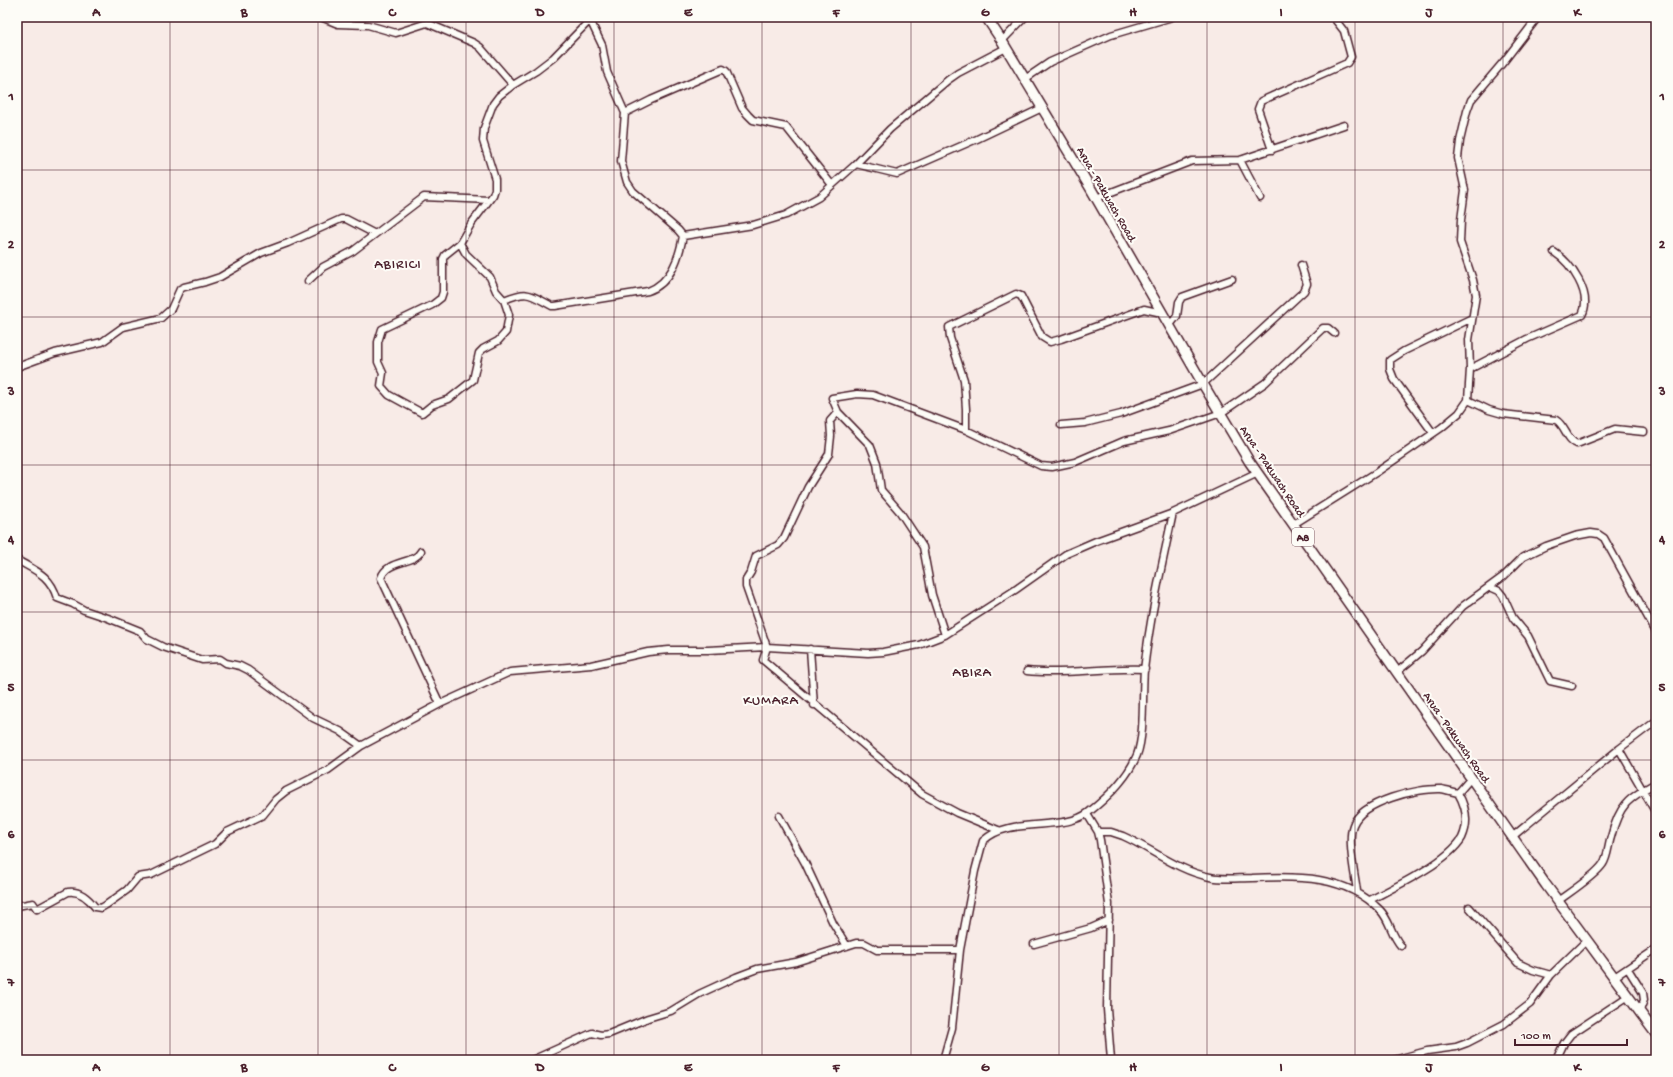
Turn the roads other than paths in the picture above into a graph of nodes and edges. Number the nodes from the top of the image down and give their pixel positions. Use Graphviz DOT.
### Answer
graph roads {
  1 [pos="320,17"];
  2 [pos="986,17"];
  3 [pos="1025,17"];
  4 [pos="1172,17"];
  5 [pos="1333,17"];
  6 [pos="1538,17"];
  7 [pos="592,19"];
  8 [pos="1004,44"];
  9 [pos="1025,78"];
  10 [pos="513,85"];
  11 [pos="1042,108"];
  12 [pos="625,113"];
  13 [pos="1344,125"];
  14 [pos="1272,150"];
  15 [pos="1240,160"];
  16 [pos="856,164"];
  17 [pos="832,184"];
  18 [pos="1096,198"];
  19 [pos="1260,198"];
  20 [pos="488,200"];
  21 [pos="375,234"];
  22 [pos="683,236"];
  23 [pos="460,243"];
  24 [pos="1554,252"];
  25 [pos="1301,265"];
  26 [pos="1232,279"];
  27 [pos="308,281"];
  28 [pos="504,300"];
  29 [pos="1162,313"];
  30 [pos="1472,318"];
  31 [pos="1170,326"];
  32 [pos="1334,333"];
  33 [pos="17,367"];
  34 [pos="1470,369"];
  35 [pos="1203,384"];
  36 [pos="1468,400"];
  37 [pos="838,412"];
  38 [pos="1221,413"];
  39 [pos="1061,425"];
  40 [pos="966,430"];
  41 [pos="1644,432"];
  42 [pos="1433,433"];
  43 [pos="1258,473"];
  44 [pos="1173,513"];
  45 [pos="1294,524"];
  46 [pos="421,551"];
  47 [pos="17,560"];
  48 [pos="1490,587"];
  49 [pos="1656,632"];
  50 [pos="945,635"];
  51 [pos="767,647"];
  52 [pos="810,649"];
  53 [pos="1144,670"];
  54 [pos="1027,671"];
  55 [pos="1397,672"];
  56 [pos="1572,686"];
  57 [pos="440,704"];
  58 [pos="814,705"];
  59 [pos="1656,721"];
  60 [pos="361,746"];
  61 [pos="1619,749"];
  62 [pos="1471,778"];
  63 [pos="1656,783"];
  64 [pos="1643,790"];
  65 [pos="1458,793"];
  66 [pos="1656,813"];
  67 [pos="1087,814"];
  68 [pos="779,816"];
  69 [pos="998,830"];
  70 [pos="1098,832"];
  71 [pos="1512,837"];
  72 [pos="1357,892"];
  73 [pos="1370,900"];
  74 [pos="1558,901"];
  75 [pos="17,906"];
  76 [pos="1469,907"];
  77 [pos="1109,920"];
  78 [pos="1586,941"];
  79 [pos="1034,944"];
  80 [pos="847,946"];
  81 [pos="1401,946"];
  82 [pos="1656,949"];
  83 [pos="960,950"];
  84 [pos="1628,969"];
  85 [pos="1551,975"];
  86 [pos="1613,978"];
  87 [pos="1627,997"];
  88 [pos="1640,1013"];
  89 [pos="1656,1034"];
  90 [pos="532,1060"];
  91 [pos="943,1060"];
  92 [pos="1111,1060"];
  93 [pos="1394,1060"];
  94 [pos="1556,1060"];
  1 -- 10 [label="street"];
  2 -- 8 [label="main road, Arua - Pakwach Road / A8"];
  3 -- 8 [label="street"];
  4 -- 9 [label="street"];
  5 -- 14 [label="street"];
  6 -- 30 [label="street"];
  7 -- 10 [label="street"];
  7 -- 12 [label="street"];
  8 -- 9 [label="main road, Arua - Pakwach Road / A8"];
  8 -- 16 [label="street"];
  9 -- 11 [label="main road, Arua - Pakwach Road / A8"];
  10 -- 20 [label="street"];
  11 -- 16 [label="street"];
  11 -- 18 [label="main road, Arua - Pakwach Road / A8"];
  12 -- 17 [label="street"];
  12 -- 22 [label="street"];
  13 -- 14 [label="street"];
  14 -- 15 [label="street"];
  15 -- 18 [label="street"];
  15 -- 19 [label="street"];
  16 -- 17 [label="street"];
  17 -- 22 [label="street"];
  18 -- 29 [label="main road, Arua - Pakwach Road / A8"];
  20 -- 21 [label="street"];
  20 -- 23 [label="street"];
  21 -- 27 [label="street"];
  21 -- 33 [label="street"];
  22 -- 28 [label="street"];
  23 -- 28 [label="street"];
  23 -- 28 [label="street"];
  24 -- 34 [label="street"];
  25 -- 35 [label="street"];
  26 -- 31 [label="street"];
  29 -- 31 [label="main road, Arua - Pakwach Road / A8"];
  29 -- 40 [label="street"];
  30 -- 34 [label="street"];
  30 -- 42 [label="street"];
  31 -- 35 [label="main road, Arua - Pakwach Road / A8"];
  32 -- 38 [label="street"];
  34 -- 36 [label="street"];
  35 -- 38 [label="main road, Arua - Pakwach Road / A8"];
  35 -- 39 [label="street"];
  36 -- 41 [label="street"];
  36 -- 42 [label="street"];
  37 -- 40 [label="street"];
  37 -- 50 [label="street"];
  37 -- 51 [label="street"];
  38 -- 40 [label="street"];
  38 -- 43 [label="main road, Arua - Pakwach Road / A8"];
  42 -- 45 [label="street"];
  43 -- 44 [label="street"];
  43 -- 45 [label="main road, Arua - Pakwach Road / A8"];
  44 -- 50 [label="street"];
  44 -- 53 [label="street"];
  45 -- 55 [label="main road, Arua - Pakwach Road / A8"];
  46 -- 57 [label="street"];
  47 -- 60 [label="street"];
  48 -- 49 [label="street"];
  48 -- 55 [label="street"];
  48 -- 56 [label="street"];
  50 -- 52 [label="street"];
  51 -- 52 [label="street"];
  51 -- 57 [label="street"];
  51 -- 58 [label="street"];
  52 -- 58 [label="street"];
  53 -- 54 [label="street"];
  53 -- 67 [label="street"];
  55 -- 62 [label="main road, Arua - Pakwach Road / A8"];
  57 -- 60 [label="street"];
  58 -- 69 [label="street"];
  59 -- 61 [label="street"];
  60 -- 75 [label="street"];
  61 -- 64 [label="street"];
  61 -- 71 [label="street"];
  62 -- 65 [label="street"];
  62 -- 71 [label="main road, Arua - Pakwach Road / A8"];
  63 -- 64 [label="street"];
  64 -- 66 [label="street"];
  64 -- 74 [label="street"];
  65 -- 72 [label="street"];
  65 -- 73 [label="street"];
  67 -- 69 [label="street"];
  67 -- 70 [label="street"];
  68 -- 80 [label="street"];
  69 -- 83 [label="street"];
  70 -- 72 [label="street"];
  70 -- 77 [label="street"];
  71 -- 74 [label="main road, Arua - Pakwach Road / A8"];
  72 -- 73 [label="street"];
  73 -- 81 [label="street"];
  74 -- 78 [label="main road, Arua - Pakwach Road / A8"];
  76 -- 85 [label="street"];
  77 -- 79 [label="street"];
  77 -- 92 [label="street"];
  78 -- 85 [label="street"];
  78 -- 86 [label="main road, Arua - Pakwach Road / A8"];
  80 -- 83 [label="street"];
  80 -- 90 [label="street"];
  82 -- 84 [label="street"];
  83 -- 91 [label="street"];
  84 -- 86 [label="street"];
  84 -- 88 [label="street"];
  85 -- 93 [label="street"];
  86 -- 87 [label="main road, Arua - Pakwach Road / A8"];
  87 -- 88 [label="main road, Arua - Pakwach Road / A8"];
  87 -- 94 [label="street"];
  88 -- 89 [label="main road, Arua - Pakwach Road / A8"];
}
